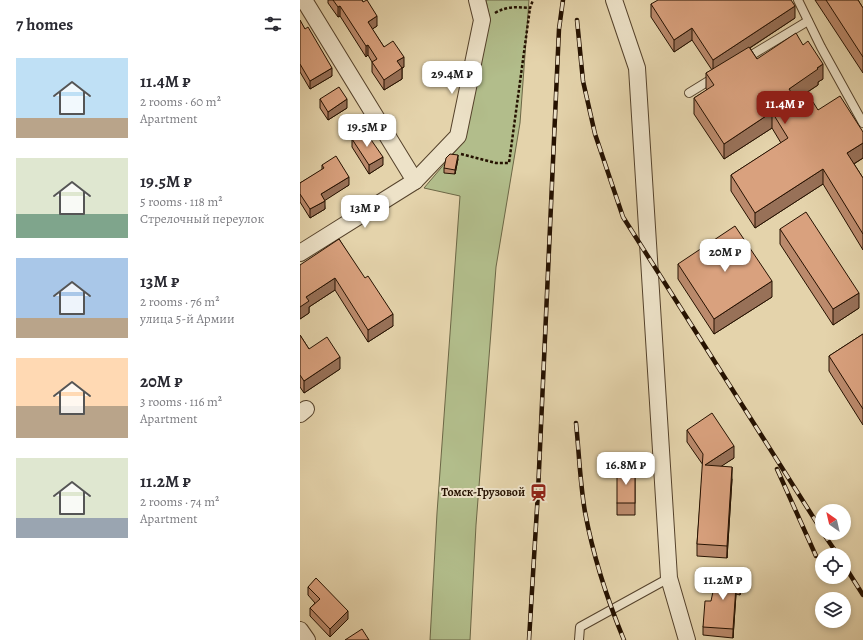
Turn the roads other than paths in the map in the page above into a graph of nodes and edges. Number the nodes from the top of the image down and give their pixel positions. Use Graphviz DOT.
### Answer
graph roads {
  1 [pos="304,0"];
  2 [pos="477,0"];
  3 [pos="614,0"];
  4 [pos="798,0"];
  5 [pos="808,21"];
  6 [pos="735,65"];
  7 [pos="722,73"];
  8 [pos="689,93"];
  9 [pos="863,123"];
  10 [pos="415,181"];
  11 [pos="300,254"];
  12 [pos="669,578"];
  13 [pos="300,630"];
  14 [pos="307,640"];
  15 [pos="579,640"];
  16 [pos="687,640"];
  1 -- 10 [label="street"];
  2 -- 10 [label="street"];
  3 -- 12 [label="street"];
  4 -- 5 [label="lane"];
  5 -- 6 [label="lane"];
  5 -- 9 [label="lane"];
  7 -- 8 [label="lane"];
  10 -- 11 [label="street"];
  12 -- 15 [label="lane"];
  12 -- 16 [label="street"];
  13 -- 14 [label="street"];
}
